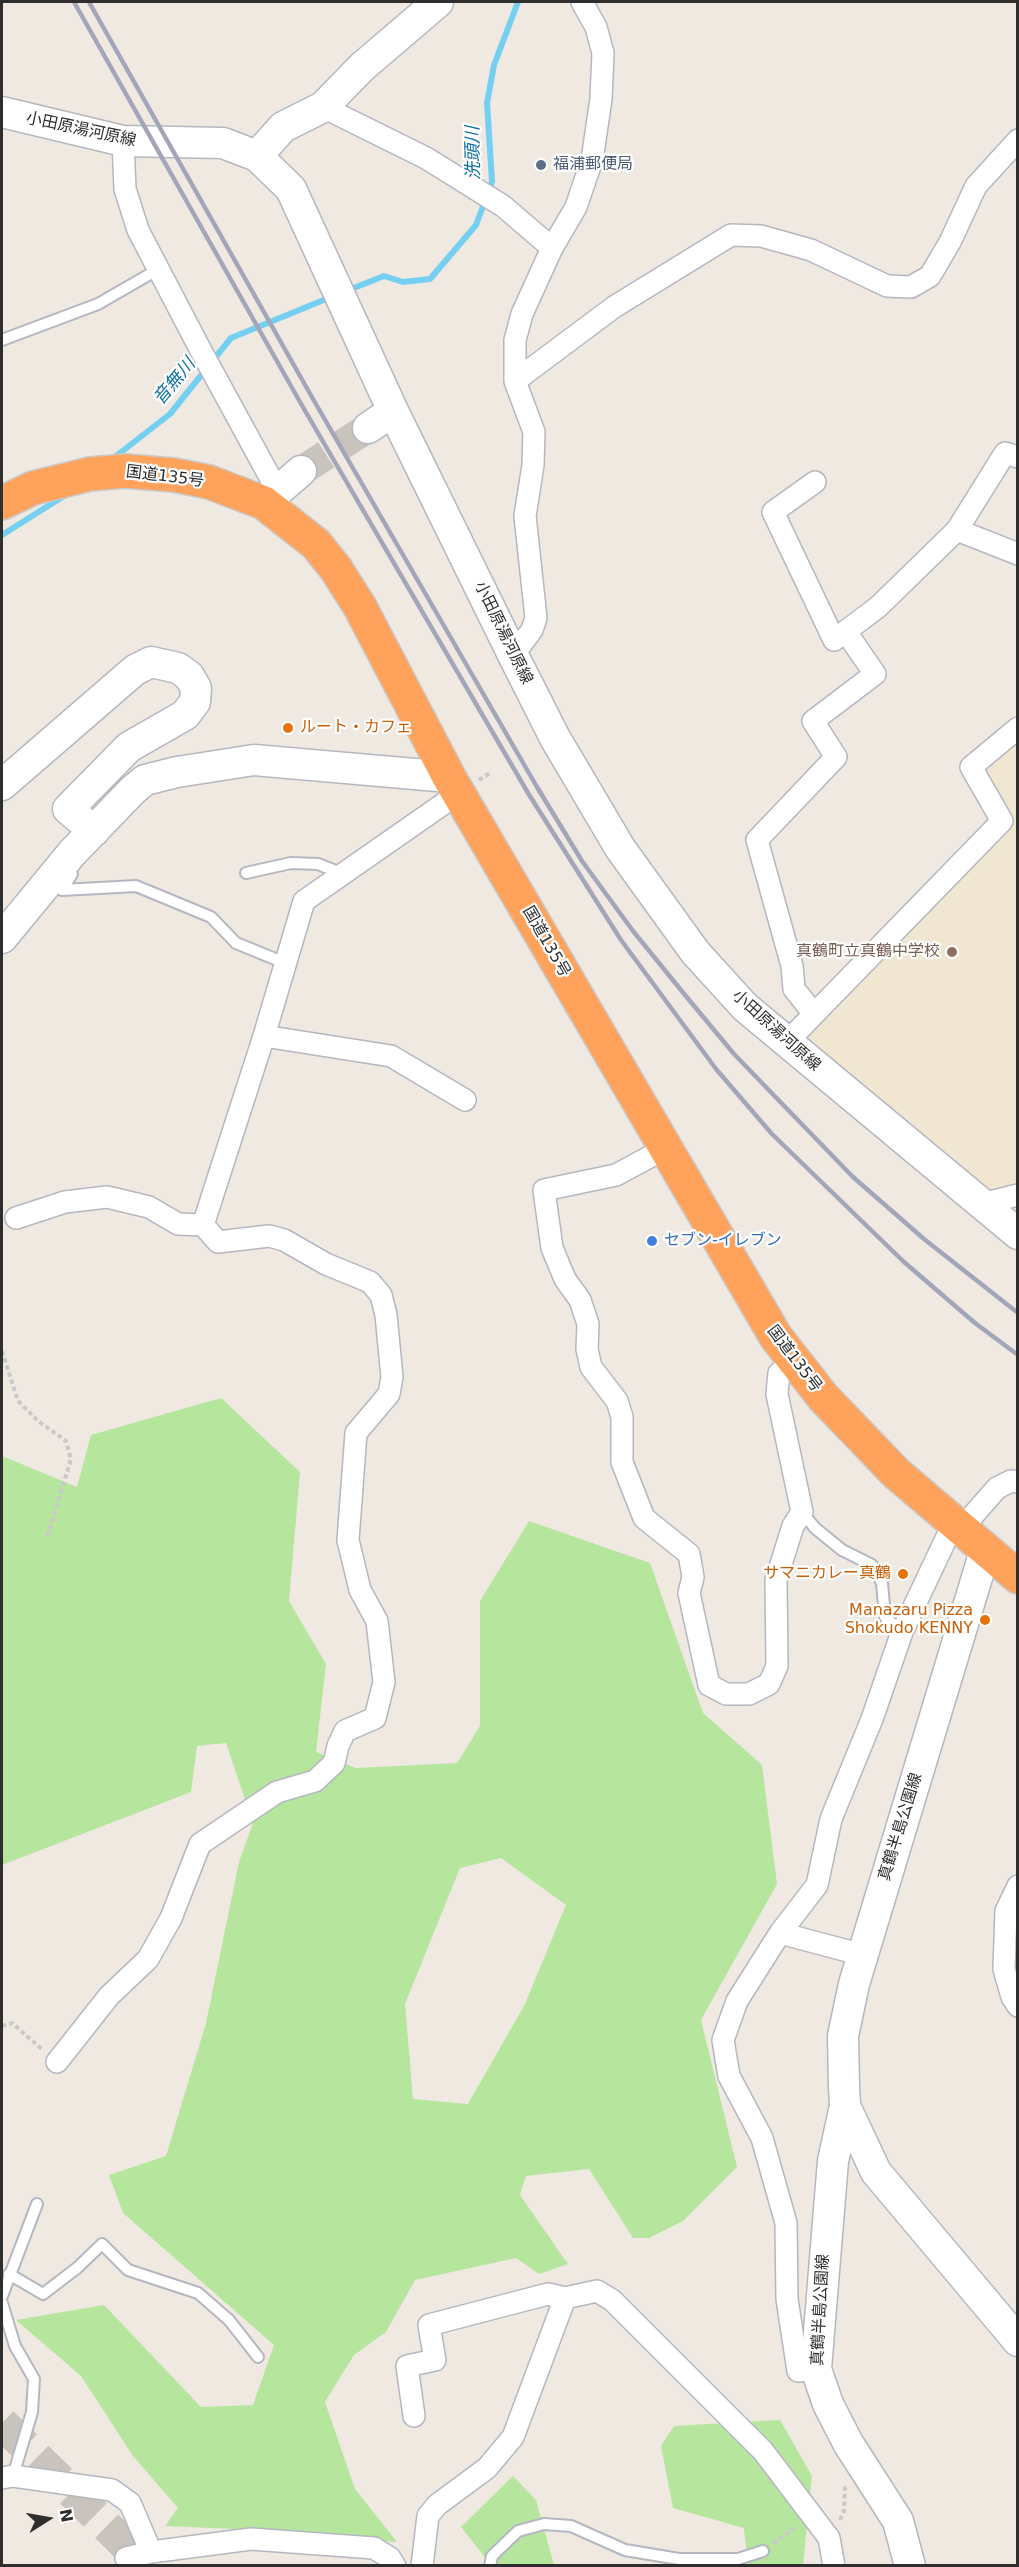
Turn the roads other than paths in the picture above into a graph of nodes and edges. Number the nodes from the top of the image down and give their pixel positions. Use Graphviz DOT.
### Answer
graph roads {
  1 [pos="438,2"];
  2 [pos="582,2"];
  3 [pos="323,107"];
  4 [pos="2,112"];
  5 [pos="1017,140"];
  6 [pos="123,141"];
  7 [pos="257,156"];
  8 [pos="552,248"];
  9 [pos="157,270"];
  10 [pos="2,340"];
  11 [pos="515,381"];
  12 [pos="393,411"];
  13 [pos="368,428"];
  14 [pos="1017,457"];
  15 [pos="302,471"];
  16 [pos="815,482"];
  17 [pos="271,496"];
  18 [pos="2,503"];
  19 [pos="957,530"];
  20 [pos="1017,554"];
  21 [pos="846,632"];
  22 [pos="513,655"];
  23 [pos="1017,728"];
  24 [pos="2,785"];
  25 [pos="454,785"];
  26 [pos="94,831"];
  27 [pos="72,853"];
  28 [pos="246,873"];
  29 [pos="343,874"];
  30 [pos="2,938"];
  31 [pos="285,963"];
  32 [pos="814,1014"];
  33 [pos="264,1036"];
  34 [pos="786,1043"];
  35 [pos="465,1100"];
  36 [pos="666,1148"];
  37 [pos="1017,1196"];
  38 [pos="982,1204"];
  39 [pos="16,1218"];
  40 [pos="203,1226"];
  41 [pos="1017,1234"];
  42 [pos="794,1362"];
  43 [pos="1017,1482"];
  44 [pos="802,1512"];
  45 [pos="957,1526"];
  46 [pos="985,1551"];
  47 [pos="1017,1577"];
  48 [pos="1017,1592"];
  49 [pos="902,1632"];
  50 [pos="1017,1886"];
  51 [pos="780,1933"];
  52 [pos="863,1955"];
  53 [pos="1017,2006"];
  54 [pos="57,2062"];
  55 [pos="845,2106"];
  56 [pos="37,2204"];
  57 [pos="9,2274"];
  58 [pos="2,2296"];
  59 [pos="565,2298"];
  60 [pos="2,2303"];
  61 [pos="1015,2334"];
  62 [pos="258,2357"];
  63 [pos="816,2369"];
  64 [pos="414,2416"];
  65 [pos="7,2477"];
  66 [pos="762,2551"];
  67 [pos="151,2552"];
  68 [pos="126,2558"];
  69 [pos="395,2565"];
  70 [pos="422,2565"];
  71 [pos="490,2565"];
  72 [pos="834,2565"];
  73 [pos="910,2565"];
  1 -- 3 [label="main road"];
  2 -- 8 [label="street"];
  3 -- 7 [label="main road"];
  3 -- 8 [label="street"];
  4 -- 6 [label="main road, 小田原湯河原線"];
  5 -- 11 [label="street"];
  6 -- 7 [label="main road, 小田原湯河原線"];
  6 -- 9 [label="street"];
  7 -- 12 [label="main road, 小田原湯河原線"];
  8 -- 11 [label="street"];
  9 -- 10 [label="lane"];
  9 -- 17 [label="street"];
  11 -- 22 [label="street"];
  12 -- 13 [label="main road"];
  12 -- 22 [label="main road, 小田原湯河原線"];
  14 -- 19 [label="street"];
  15 -- 17 [label="main road"];
  16 -- 21 [label="street"];
  17 -- 18 [label="highway, 国道135号"];
  17 -- 25 [label="highway, 国道135号"];
  19 -- 20 [label="street"];
  19 -- 21 [label="street"];
  21 -- 32 [label="street"];
  22 -- 34 [label="main road, 小田原湯河原線"];
  23 -- 32 [label="street"];
  24 -- 26 [label="main road"];
  25 -- 26 [label="main road"];
  25 -- 29 [label="street"];
  25 -- 36 [label="highway, 国道135号"];
  26 -- 27 [label="main road"];
  27 -- 30 [label="main road"];
  27 -- 31 [label="lane"];
  28 -- 29 [label="lane"];
  29 -- 31 [label="street"];
  31 -- 33 [label="street"];
  32 -- 34 [label="street"];
  33 -- 35 [label="street"];
  33 -- 40 [label="street"];
  34 -- 38 [label="main road, 小田原湯河原線"];
  36 -- 42 [label="highway, 国道135号"];
  36 -- 44 [label="street"];
  37 -- 38 [label="street"];
  38 -- 41 [label="main road, 小田原湯河原線"];
  39 -- 40 [label="street"];
  40 -- 54 [label="street"];
  42 -- 44 [label="street"];
  42 -- 45 [label="highway, 国道135号"];
  43 -- 45 [label="street"];
  44 -- 49 [label="lane"];
  45 -- 46 [label="highway, 国道135号"];
  45 -- 49 [label="street"];
  46 -- 47 [label="highway, 国道135号"];
  46 -- 48 [label="main road"];
  46 -- 52 [label="main road, 真鶴半島公園線"];
  49 -- 51 [label="street"];
  50 -- 53 [label="street"];
  51 -- 52 [label="street"];
  51 -- 63 [label="street"];
  52 -- 55 [label="main road, 真鶴半島公園線"];
  55 -- 61 [label="main road, 真鶴半島公園線"];
  55 -- 63 [label="main road, 真鶴半島公園線"];
  56 -- 57 [label="lane"];
  57 -- 58 [label="lane"];
  57 -- 62 [label="lane"];
  59 -- 64 [label="street"];
  59 -- 70 [label="street"];
  59 -- 72 [label="street"];
  60 -- 65 [label="lane"];
  63 -- 73 [label="main road, 真鶴半島公園線"];
  65 -- 67 [label="street"];
  66 -- 71 [label="lane"];
  67 -- 68 [label="street"];
  67 -- 69 [label="street"];
}
